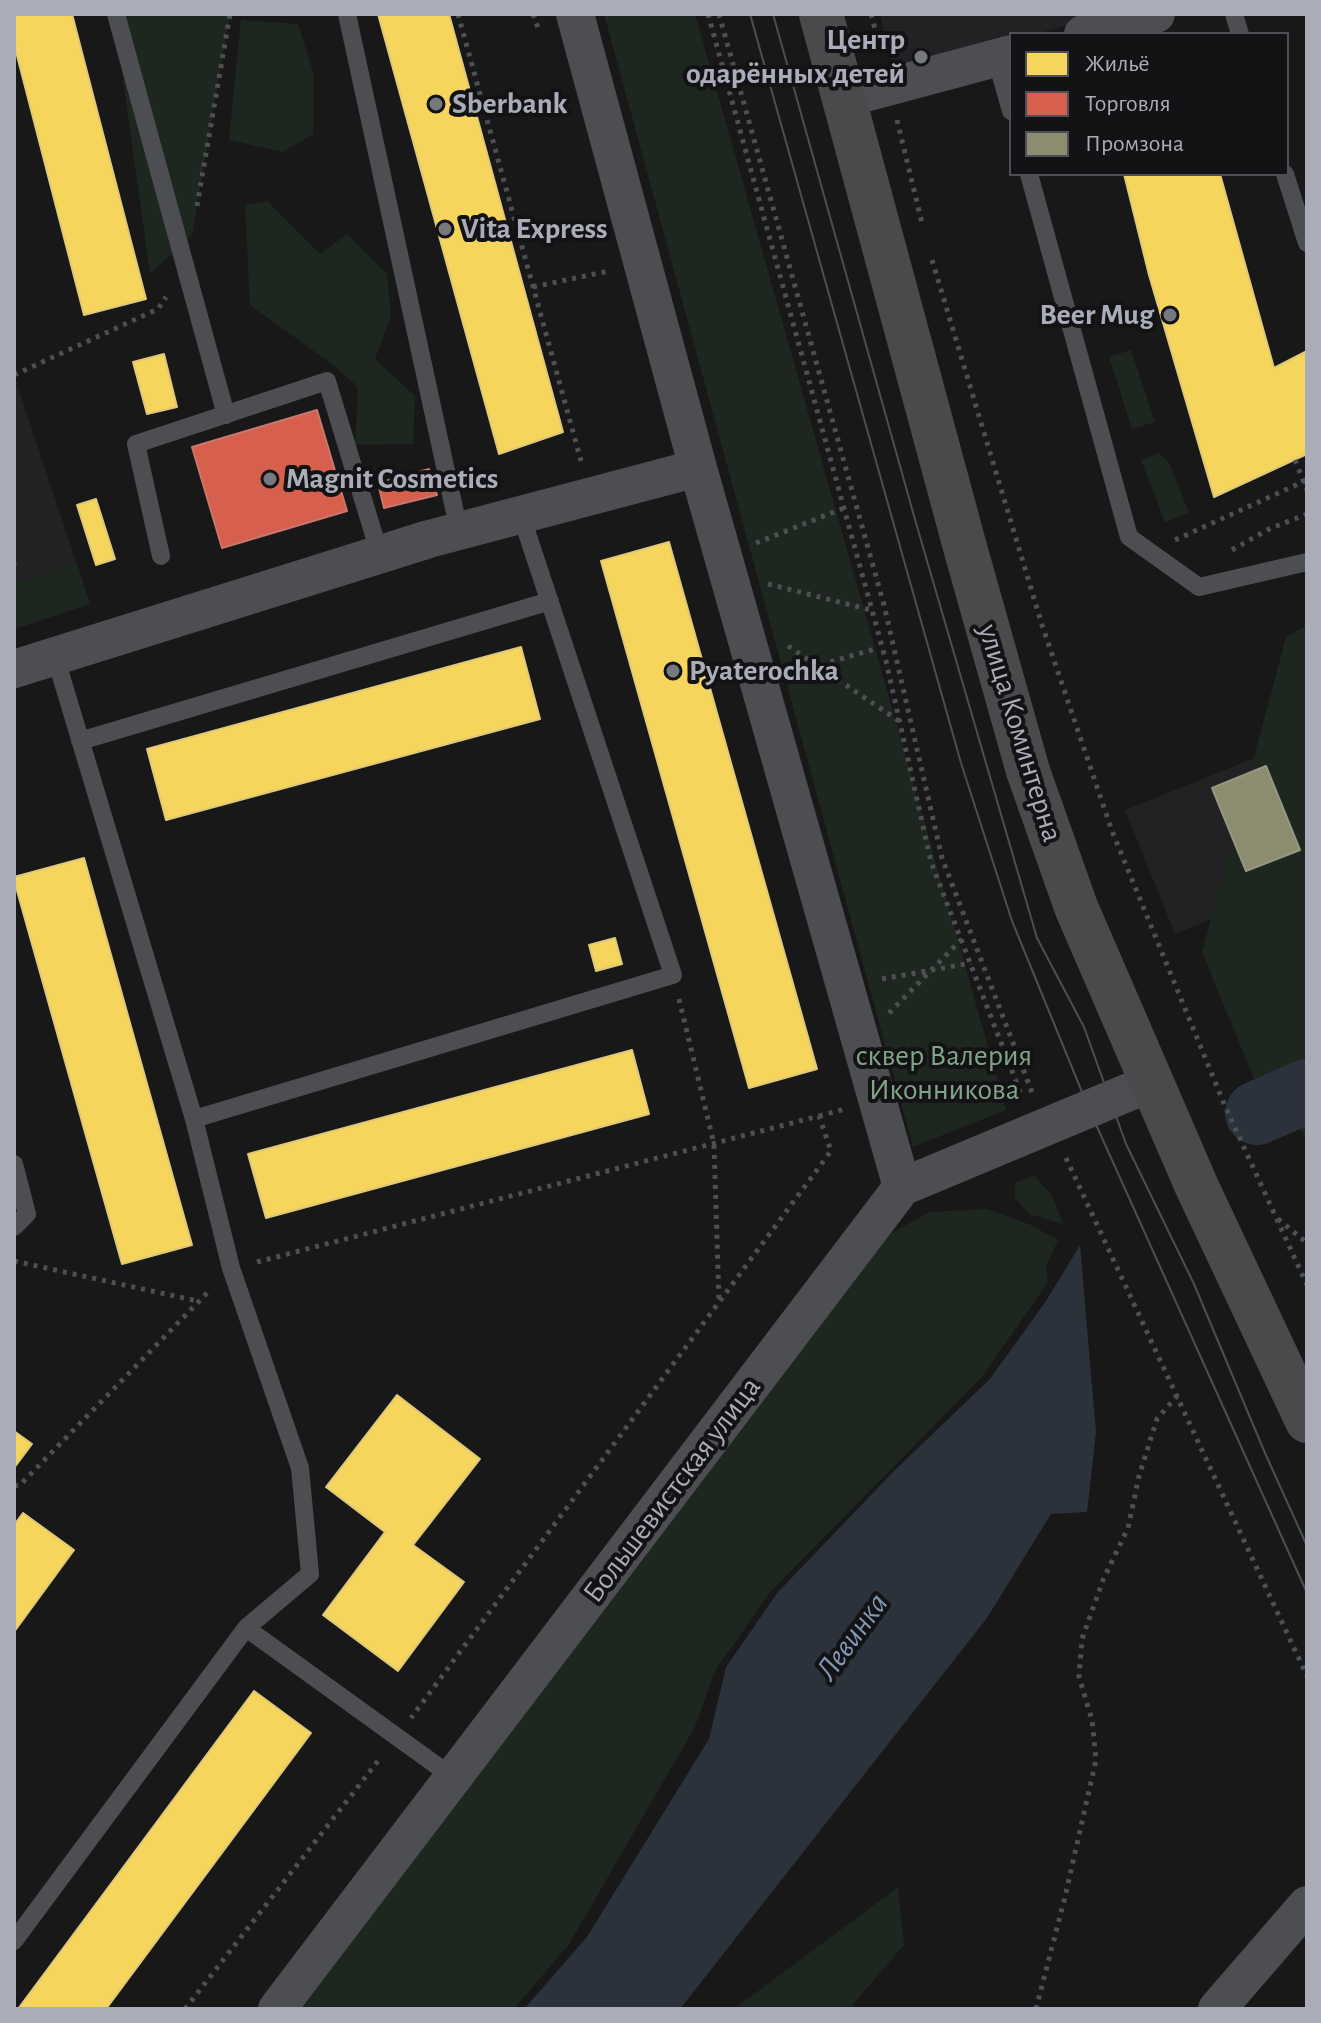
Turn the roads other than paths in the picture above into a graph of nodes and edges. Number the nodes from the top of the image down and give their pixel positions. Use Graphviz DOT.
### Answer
graph roads {
  1 [pos="116,14"];
  2 [pos="347,14"];
  3 [pos="575,14"];
  4 [pos="821,14"];
  5 [pos="1156,14"];
  6 [pos="1090,32"];
  7 [pos="1004,56"];
  8 [pos="1009,95"];
  9 [pos="843,99"];
  10 [pos="1030,176"];
  11 [pos="1286,176"];
  12 [pos="1307,243"];
  13 [pos="226,415"];
  14 [pos="698,468"];
  15 [pos="521,515"];
  16 [pos="459,531"];
  17 [pos="380,555"];
  18 [pos="161,556"];
  19 [pos="1307,562"];
  20 [pos="550,601"];
  21 [pos="55,656"];
  22 [pos="14,669"];
  23 [pos="80,741"];
  24 [pos="1153,1082"];
  25 [pos="194,1119"];
  26 [pos="14,1164"];
  27 [pos="902,1187"];
  28 [pos="14,1227"];
  29 [pos="1307,1421"];
  30 [pos="246,1628"];
  31 [pos="454,1778"];
  32 [pos="1307,1905"];
  33 [pos="14,1941"];
  34 [pos="277,2009"];
  35 [pos="1217,2009"];
  1 -- 13 [label="lane"];
  2 -- 16 [label="lane"];
  3 -- 14 [label="street"];
  4 -- 9 [label="main road, улица Коминтерна"];
  5 -- 6 [label="street"];
  7 -- 8 [label="lane"];
  7 -- 9 [label="street"];
  9 -- 24 [label="main road, улица Коминтерна"];
  10 -- 19 [label="lane"];
  11 -- 12 [label="lane"];
  13 -- 17 [label="lane"];
  13 -- 18 [label="lane"];
  14 -- 15 [label="street"];
  14 -- 27 [label="street"];
  15 -- 16 [label="street"];
  15 -- 20 [label="lane"];
  16 -- 17 [label="street"];
  17 -- 21 [label="street"];
  20 -- 23 [label="lane"];
  20 -- 25 [label="lane"];
  21 -- 22 [label="street"];
  21 -- 23 [label="lane"];
  23 -- 25 [label="lane"];
  24 -- 27 [label="street, Большевистская улица"];
  24 -- 29 [label="main road, улица Коминтерна"];
  25 -- 30 [label="lane"];
  26 -- 28 [label="lane"];
  27 -- 31 [label="street, Большевистская улица"];
  30 -- 31 [label="lane"];
  30 -- 33 [label="lane"];
  31 -- 34 [label="street, Большевистская улица"];
  32 -- 35 [label="street"];
}
